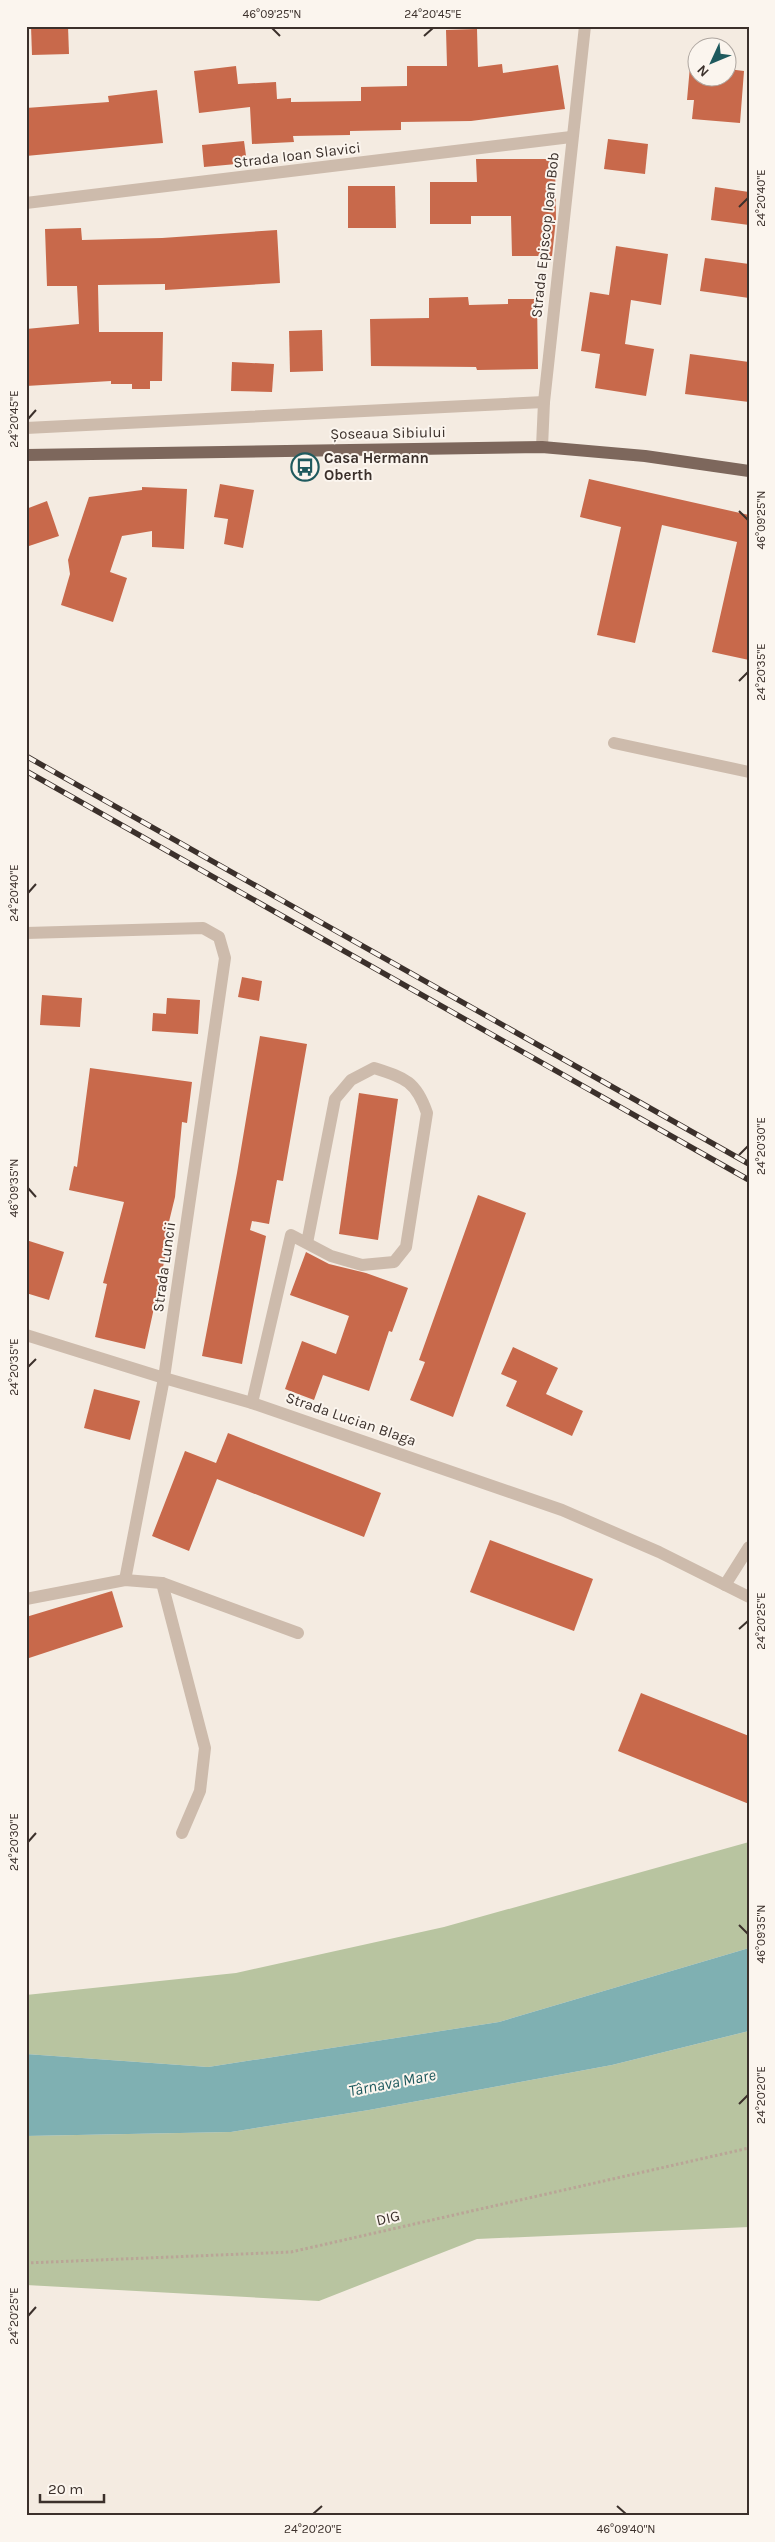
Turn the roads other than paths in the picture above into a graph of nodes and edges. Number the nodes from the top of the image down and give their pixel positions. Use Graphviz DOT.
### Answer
graph roads {
  1 [pos="585,26"];
  2 [pos="571,137"];
  3 [pos="26,203"];
  4 [pos="544,402"];
  5 [pos="26,428"];
  6 [pos="542,447"];
  7 [pos="26,455"];
  8 [pos="749,471"];
  9 [pos="614,743"];
  10 [pos="749,772"];
  11 [pos="26,933"];
  12 [pos="307,1243"];
  13 [pos="26,1335"];
  14 [pos="164,1378"];
  15 [pos="252,1403"];
  16 [pos="749,1548"];
  17 [pos="125,1580"];
  18 [pos="162,1584"];
  19 [pos="726,1585"];
  20 [pos="749,1597"];
  21 [pos="26,1599"];
  22 [pos="298,1633"];
  23 [pos="182,1833"];
  1 -- 2 [label="street, Strada Episcop Ioan Bob"];
  2 -- 3 [label="street, Strada Ioan Slavici"];
  2 -- 4 [label="street, Strada Episcop Ioan Bob"];
  4 -- 5 [label="street"];
  4 -- 6 [label="street, Strada Episcop Ioan Bob"];
  6 -- 7 [label="main road, Șoseaua Sibiului"];
  6 -- 8 [label="main road, Șoseaua Sibiului"];
  9 -- 10 [label="street"];
  11 -- 14 [label="street, Strada Luncii"];
  12 -- 12 [label="street"];
  12 -- 15 [label="street"];
  13 -- 14 [label="street, Strada Lucian Blaga"];
  14 -- 15 [label="street, Strada Lucian Blaga"];
  14 -- 17 [label="street, Strada Luncii"];
  15 -- 19 [label="street, Strada Lucian Blaga"];
  16 -- 19 [label="street"];
  17 -- 18 [label="street"];
  17 -- 21 [label="street"];
  18 -- 22 [label="street"];
  18 -- 23 [label="street"];
  19 -- 20 [label="street, Strada Lucian Blaga"];
}
